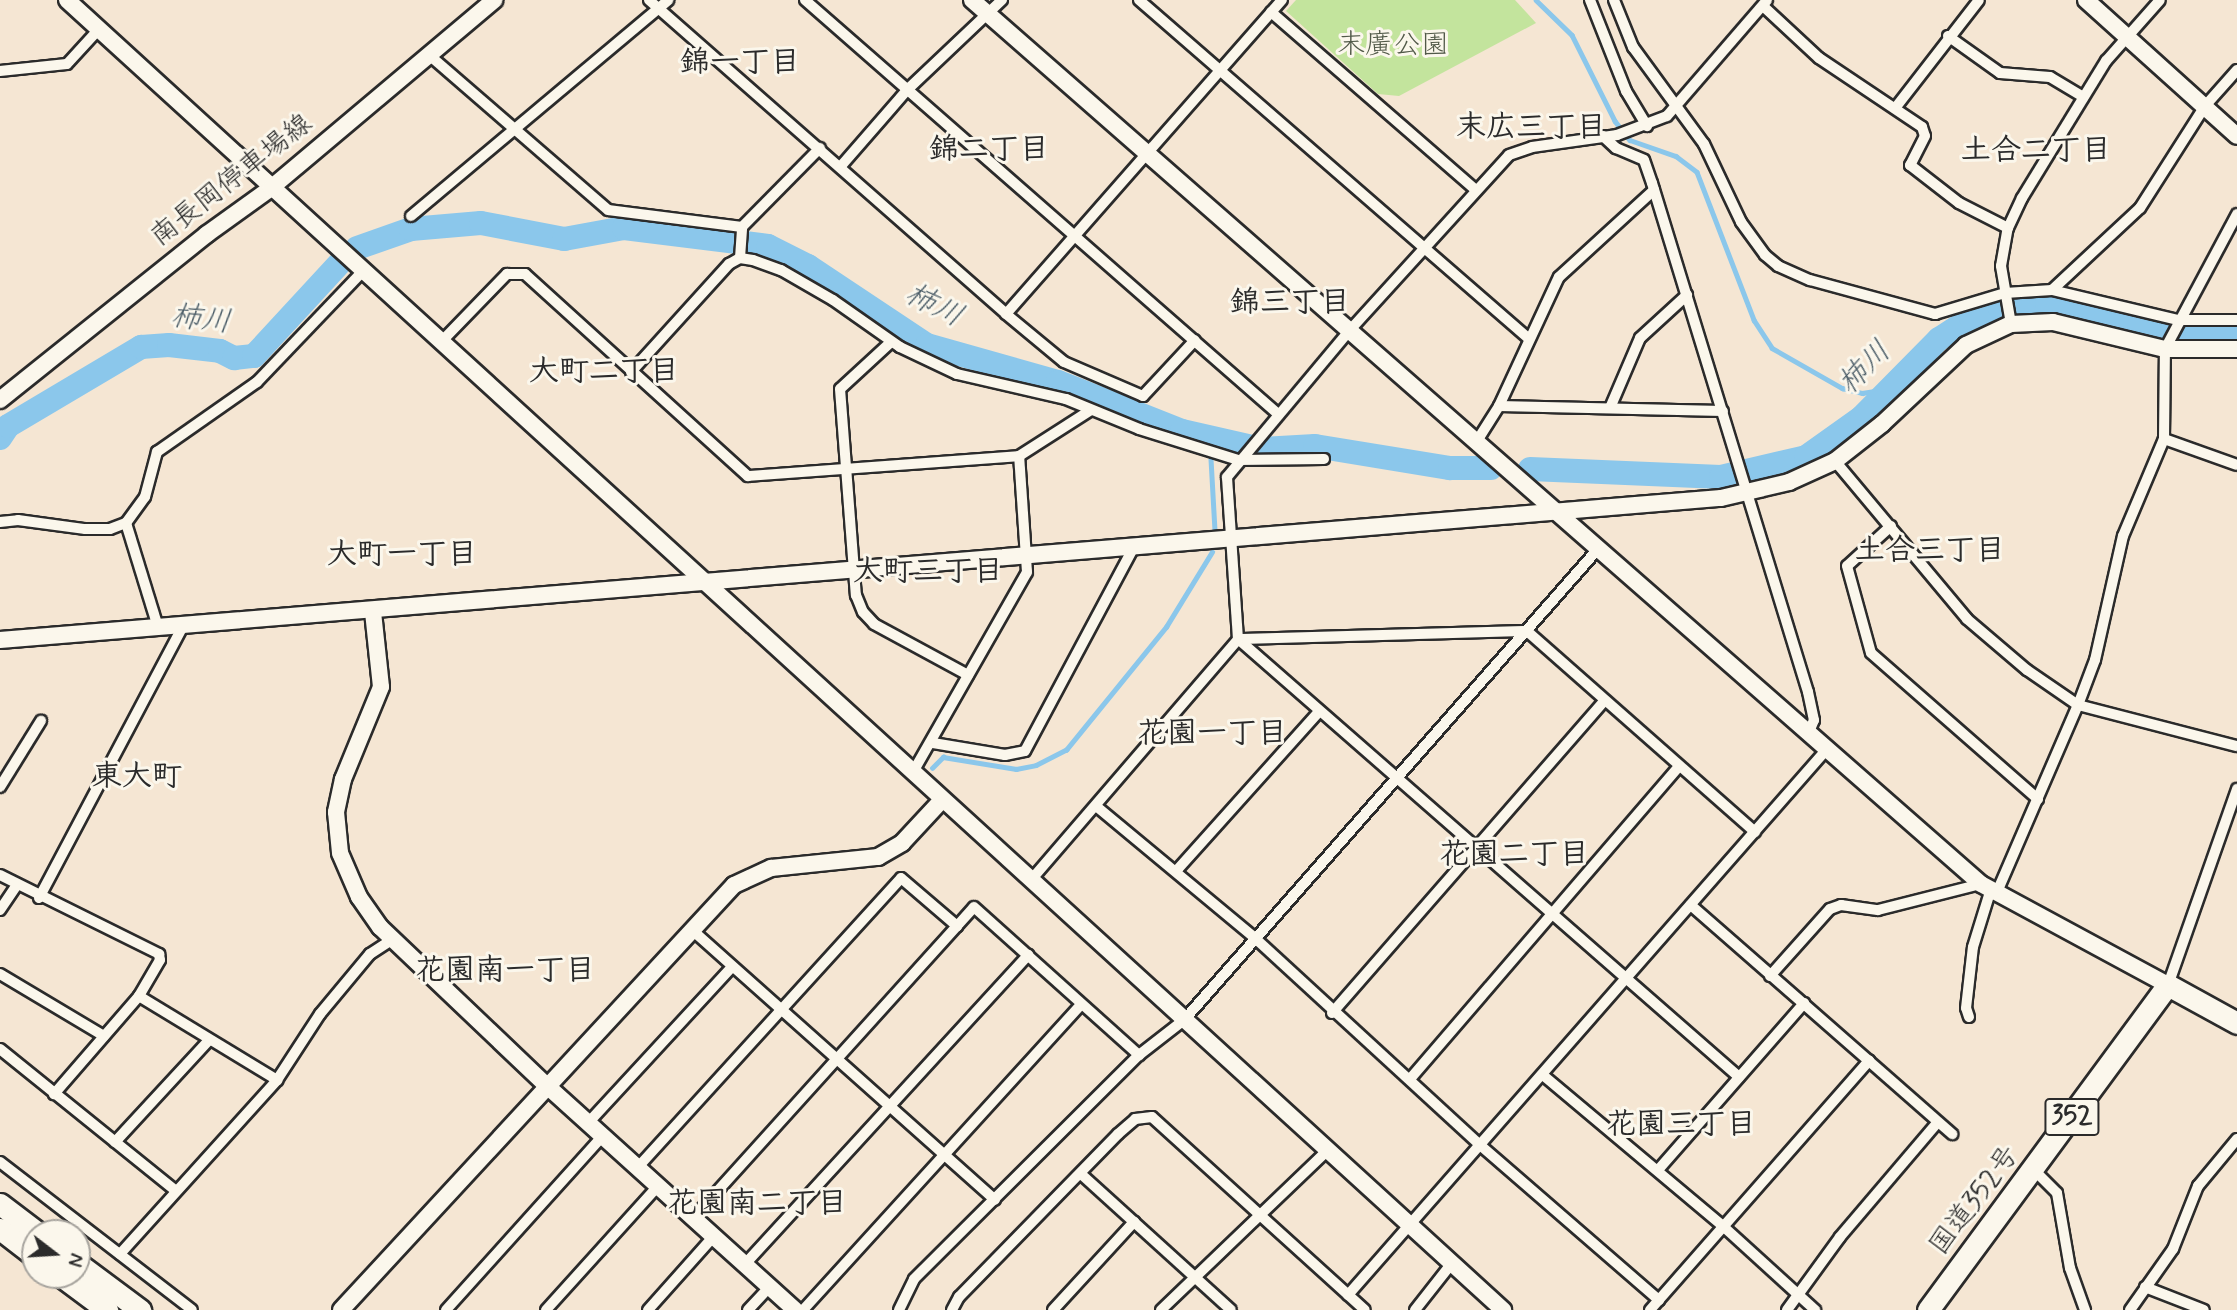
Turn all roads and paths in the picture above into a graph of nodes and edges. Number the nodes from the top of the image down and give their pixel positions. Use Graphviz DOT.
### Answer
graph roads {
  1 [pos="67,0"];
  2 [pos="494,0"];
  3 [pos="668,0"];
  4 [pos="804,0"];
  5 [pos="972,0"];
  6 [pos="1002,0"];
  7 [pos="1282,0"];
  8 [pos="1590,0"];
  9 [pos="1614,0"];
  10 [pos="1979,0"];
  11 [pos="2086,0"];
  12 [pos="2160,0"];
  13 [pos="1145,2"];
  14 [pos="1765,3"];
  15 [pos="654,4"];
  16 [pos="1271,12"];
  17 [pos="988,14"];
  18 [pos="99,29"];
  19 [pos="1948,36"];
  20 [pos="2127,37"];
  21 [pos="428,54"];
  22 [pos="2237,69"];
  23 [pos="0,70"];
  24 [pos="1220,70"];
  25 [pos="907,90"];
  26 [pos="2083,97"];
  27 [pos="2205,106"];
  28 [pos="1896,107"];
  29 [pos="1678,109"];
  30 [pos="1643,128"];
  31 [pos="513,129"];
  32 [pos="1603,136"];
  33 [pos="2237,136"];
  34 [pos="820,148"];
  35 [pos="1147,152"];
  36 [pos="841,166"];
  37 [pos="271,188"];
  38 [pos="1476,190"];
  39 [pos="1654,190"];
  40 [pos="2237,214"];
  41 [pos="411,216"];
  42 [pos="2008,228"];
  43 [pos="743,231"];
  44 [pos="1077,237"];
  45 [pos="1425,250"];
  46 [pos="740,255"];
  47 [pos="364,270"];
  48 [pos="2052,290"];
  49 [pos="1687,295"];
  50 [pos="2006,296"];
  51 [pos="1006,314"];
  52 [pos="2010,320"];
  53 [pos="2178,320"];
  54 [pos="2237,320"];
  55 [pos="1350,330"];
  56 [pos="1528,338"];
  57 [pos="1195,340"];
  58 [pos="441,342"];
  59 [pos="891,342"];
  60 [pos="2165,349"];
  61 [pos="2237,349"];
  62 [pos="631,372"];
  63 [pos="0,400"];
  64 [pos="1499,406"];
  65 [pos="1610,408"];
  66 [pos="1091,410"];
  67 [pos="1723,411"];
  68 [pos="1278,414"];
  69 [pos="2164,439"];
  70 [pos="1476,441"];
  71 [pos="1019,456"];
  72 [pos="1240,458"];
  73 [pos="1324,459"];
  74 [pos="1835,461"];
  75 [pos="2237,465"];
  76 [pos="846,470"];
  77 [pos="1744,488"];
  78 [pos="1558,512"];
  79 [pos="0,522"];
  80 [pos="126,523"];
  81 [pos="1891,526"];
  82 [pos="1230,538"];
  83 [pos="1134,547"];
  84 [pos="1598,549"];
  85 [pos="1027,555"];
  86 [pos="856,569"];
  87 [pos="705,583"];
  88 [pos="373,612"];
  89 [pos="183,626"];
  90 [pos="158,627"];
  91 [pos="1527,631"];
  92 [pos="1238,639"];
  93 [pos="0,640"];
  94 [pos="968,675"];
  95 [pos="1605,700"];
  96 [pos="2078,705"];
  97 [pos="1318,713"];
  98 [pos="41,720"];
  99 [pos="1809,732"];
  100 [pos="933,743"];
  101 [pos="2237,746"];
  102 [pos="1827,749"];
  103 [pos="1679,766"];
  104 [pos="913,772"];
  105 [pos="1397,780"];
  106 [pos="0,787"];
  107 [pos="2237,789"];
  108 [pos="2038,799"];
  109 [pos="942,800"];
  110 [pos="1096,806"];
  111 [pos="1755,832"];
  112 [pos="1473,847"];
  113 [pos="1177,870"];
  114 [pos="0,875"];
  115 [pos="1031,880"];
  116 [pos="17,885"];
  117 [pos="1990,889"];
  118 [pos="39,898"];
  119 [pos="1691,905"];
  120 [pos="0,910"];
  121 [pos="1550,912"];
  122 [pos="957,926"];
  123 [pos="691,929"];
  124 [pos="393,939"];
  125 [pos="1256,939"];
  126 [pos="1028,955"];
  127 [pos="732,967"];
  128 [pos="0,974"];
  129 [pos="1770,975"];
  130 [pos="1626,980"];
  131 [pos="2168,985"];
  132 [pos="139,996"];
  133 [pos="1804,1003"];
  134 [pos="1080,1004"];
  135 [pos="781,1012"];
  136 [pos="1332,1013"];
  137 [pos="1969,1017"];
  138 [pos="1184,1020"];
  139 [pos="2237,1023"];
  140 [pos="104,1037"];
  141 [pos="209,1040"];
  142 [pos="0,1049"];
  143 [pos="1139,1055"];
  144 [pos="836,1060"];
  145 [pos="1869,1061"];
  146 [pos="1544,1076"];
  147 [pos="1739,1077"];
  148 [pos="1410,1079"];
  149 [pos="276,1080"];
  150 [pos="545,1084"];
  151 [pos="54,1094"];
  152 [pos="891,1108"];
  153 [pos="589,1123"];
  154 [pos="1937,1123"];
  155 [pos="1952,1134"];
  156 [pos="602,1137"];
  157 [pos="2237,1139"];
  158 [pos="115,1142"];
  159 [pos="1480,1145"];
  160 [pos="1327,1151"];
  161 [pos="944,1157"];
  162 [pos="0,1162"];
  163 [pos="639,1166"];
  164 [pos="2033,1169"];
  165 [pos="1658,1170"];
  166 [pos="1081,1174"];
  167 [pos="659,1185"];
  168 [pos="176,1191"];
  169 [pos="995,1200"];
  170 [pos="0,1204"];
  171 [pos="1259,1214"];
  172 [pos="694,1217"];
  173 [pos="21,1220"];
  174 [pos="1134,1222"];
  175 [pos="1409,1225"];
  176 [pos="1725,1228"];
  177 [pos="0,1229"];
  178 [pos="714,1236"];
  179 [pos="21,1245"];
  180 [pos="120,1254"];
  181 [pos="746,1263"];
  182 [pos="1452,1263"];
  183 [pos="91,1274"];
  184 [pos="1192,1276"];
  185 [pos="770,1286"];
  186 [pos="2145,1287"];
  187 [pos="79,1289"];
  188 [pos="1348,1295"];
  189 [pos="1798,1296"];
  190 [pos="1659,1300"];
  191 [pos="107,1310"];
  192 [pos="140,1310"];
  193 [pos="192,1310"];
  194 [pos="341,1310"];
  195 [pos="446,1310"];
  196 [pos="546,1310"];
  197 [pos="648,1310"];
  198 [pos="748,1310"];
  199 [pos="794,1310"];
  200 [pos="803,1310"];
  201 [pos="899,1310"];
  202 [pos="952,1310"];
  203 [pos="1053,1310"];
  204 [pos="1161,1310"];
  205 [pos="1231,1310"];
  206 [pos="1365,1310"];
  207 [pos="1415,1310"];
  208 [pos="1503,1310"];
  209 [pos="1650,1310"];
  210 [pos="1787,1310"];
  211 [pos="1815,1310"];
  212 [pos="1928,1310"];
  213 [pos="2085,1310"];
  214 [pos="2130,1310"];
  215 [pos="2204,1310"];
  1 -- 18 [label="street"];
  2 -- 21 [label="street, 南長岡停車場線"];
  3 -- 15 [label="street"];
  4 -- 25 [label="street"];
  5 -- 17 [label="street"];
  6 -- 17 [label="street"];
  7 -- 16 [label="street"];
  8 -- 30 [label="street"];
  9 -- 29 [label="street"];
  10 -- 19 [label="street"];
  11 -- 20 [label="street"];
  12 -- 20 [label="street"];
  13 -- 24 [label="street"];
  14 -- 28 [label="street"];
  14 -- 29 [label="street"];
  15 -- 31 [label="street"];
  15 -- 34 [label="street"];
  16 -- 24 [label="street"];
  16 -- 38 [label="street"];
  17 -- 25 [label="street"];
  17 -- 35 [label="street"];
  18 -- 23 [label="street"];
  18 -- 37 [label="street"];
  19 -- 26 [label="street"];
  19 -- 28 [label="street"];
  20 -- 26 [label="street"];
  20 -- 27 [label="street"];
  21 -- 31 [label="street"];
  21 -- 37 [label="street, 南長岡停車場線"];
  22 -- 27 [label="street"];
  24 -- 35 [label="street"];
  24 -- 45 [label="street"];
  25 -- 36 [label="street"];
  25 -- 44 [label="street"];
  26 -- 42 [label="street"];
  27 -- 33 [label="street"];
  27 -- 48 [label="street"];
  28 -- 42 [label="street"];
  29 -- 30 [label="street"];
  29 -- 50 [label="street"];
  30 -- 32 [label="street"];
  31 -- 41 [label="street"];
  31 -- 43 [label="street"];
  32 -- 38 [label="street"];
  32 -- 39 [label="street"];
  34 -- 36 [label="street"];
  34 -- 43 [label="street"];
  35 -- 44 [label="street"];
  35 -- 55 [label="street"];
  36 -- 51 [label="street"];
  37 -- 47 [label="street"];
  37 -- 63 [label="street, 南長岡停車場線"];
  38 -- 45 [label="street"];
  39 -- 49 [label="street"];
  39 -- 56 [label="street"];
  40 -- 53 [label="street"];
  42 -- 50 [label="street"];
  43 -- 46 [label="street"];
  44 -- 51 [label="street"];
  44 -- 57 [label="street"];
  45 -- 55 [label="street"];
  45 -- 56 [label="street"];
  46 -- 59 [label="street"];
  46 -- 62 [label="street"];
  47 -- 58 [label="street"];
  47 -- 80 [label="street"];
  48 -- 50 [label="street"];
  48 -- 53 [label="street"];
  49 -- 65 [label="street"];
  49 -- 67 [label="street"];
  50 -- 52 [label="street"];
  51 -- 57 [label="street"];
  52 -- 60 [label="street"];
  52 -- 74 [label="street"];
  53 -- 54 [label="street"];
  53 -- 60 [label="street"];
  55 -- 68 [label="street"];
  55 -- 70 [label="street"];
  56 -- 64 [label="street"];
  57 -- 68 [label="street"];
  58 -- 62 [label="street"];
  58 -- 87 [label="street"];
  59 -- 66 [label="street"];
  59 -- 76 [label="street"];
  60 -- 61 [label="street"];
  60 -- 69 [label="street"];
  62 -- 76 [label="street"];
  64 -- 65 [label="street"];
  64 -- 70 [label="street"];
  65 -- 67 [label="street"];
  66 -- 71 [label="street"];
  66 -- 72 [label="street"];
  67 -- 77 [label="street"];
  68 -- 72 [label="street"];
  69 -- 75 [label="street"];
  69 -- 96 [label="street"];
  70 -- 78 [label="street"];
  71 -- 76 [label="street"];
  71 -- 85 [label="street"];
  72 -- 73 [label="street"];
  72 -- 82 [label="street"];
  74 -- 77 [label="street"];
  74 -- 81 [label="street"];
  76 -- 86 [label="street"];
  77 -- 78 [label="street"];
  77 -- 99 [label="street"];
  78 -- 82 [label="street"];
  78 -- 84 [label="street"];
  79 -- 80 [label="street"];
  80 -- 90 [label="street"];
  81 -- 96 [label="street"];
  81 -- 108 [label="street"];
  82 -- 83 [label="street"];
  82 -- 92 [label="street"];
  83 -- 85 [label="street"];
  83 -- 100 [label="street"];
  84 -- 91 [label="street"];
  84 -- 99 [label="street"];
  85 -- 86 [label="street"];
  85 -- 94 [label="street"];
  86 -- 87 [label="street"];
  86 -- 94 [label="street"];
  87 -- 88 [label="street"];
  87 -- 104 [label="street"];
  88 -- 89 [label="street"];
  88 -- 124 [label="street"];
  89 -- 90 [label="street"];
  89 -- 118 [label="street"];
  90 -- 93 [label="street"];
  91 -- 92 [label="street"];
  91 -- 95 [label="street"];
  91 -- 105 [label="street"];
  92 -- 97 [label="street"];
  92 -- 110 [label="street"];
  94 -- 100 [label="street"];
  95 -- 103 [label="street"];
  95 -- 112 [label="street"];
  96 -- 101 [label="street"];
  96 -- 108 [label="street"];
  97 -- 105 [label="street"];
  97 -- 113 [label="street"];
  98 -- 106 [label="street"];
  99 -- 102 [label="street"];
  100 -- 104 [label="street"];
  102 -- 111 [label="street"];
  102 -- 117 [label="street"];
  103 -- 111 [label="street"];
  103 -- 121 [label="street"];
  104 -- 109 [label="street"];
  105 -- 112 [label="street"];
  105 -- 125 [label="street"];
  107 -- 131 [label="street"];
  108 -- 117 [label="street"];
  109 -- 115 [label="street"];
  109 -- 123 [label="street"];
  110 -- 113 [label="street"];
  110 -- 115 [label="street"];
  111 -- 119 [label="street"];
  112 -- 121 [label="street"];
  112 -- 136 [label="street"];
  113 -- 125 [label="street"];
  114 -- 116 [label="street"];
  115 -- 138 [label="street"];
  116 -- 118 [label="street"];
  116 -- 120 [label="street"];
  117 -- 129 [label="street"];
  117 -- 131 [label="street"];
  117 -- 137 [label="street"];
  118 -- 132 [label="street"];
  119 -- 129 [label="street"];
  119 -- 130 [label="street"];
  121 -- 130 [label="street"];
  121 -- 148 [label="street"];
  122 -- 126 [label="street"];
  122 -- 135 [label="street"];
  122 -- 144 [label="street"];
  123 -- 127 [label="street"];
  123 -- 150 [label="street"];
  124 -- 149 [label="street"];
  124 -- 150 [label="street"];
  125 -- 136 [label="street"];
  125 -- 138 [label="street"];
  126 -- 134 [label="street"];
  126 -- 152 [label="street"];
  127 -- 135 [label="street"];
  127 -- 153 [label="street"];
  128 -- 140 [label="street"];
  129 -- 133 [label="street"];
  130 -- 146 [label="street"];
  130 -- 147 [label="street"];
  131 -- 139 [label="highway"];
  131 -- 164 [label="highway, 国道352号 / 352"];
  132 -- 140 [label="street"];
  132 -- 141 [label="street"];
  133 -- 145 [label="street"];
  133 -- 147 [label="street"];
  134 -- 143 [label="street"];
  134 -- 161 [label="street"];
  135 -- 144 [label="street"];
  135 -- 163 [label="street"];
  136 -- 148 [label="street"];
  138 -- 143 [label="street"];
  138 -- 160 [label="street"];
  140 -- 151 [label="street"];
  141 -- 149 [label="street"];
  141 -- 158 [label="street"];
  142 -- 151 [label="street"];
  143 -- 169 [label="street"];
  144 -- 152 [label="street"];
  144 -- 172 [label="street"];
  145 -- 154 [label="street"];
  145 -- 176 [label="street"];
  146 -- 159 [label="street"];
  146 -- 165 [label="street"];
  147 -- 165 [label="street"];
  148 -- 159 [label="street"];
  149 -- 168 [label="street"];
  150 -- 153 [label="street"];
  150 -- 194 [label="street"];
  151 -- 158 [label="street"];
  152 -- 161 [label="street"];
  152 -- 181 [label="street"];
  153 -- 156 [label="street"];
  154 -- 155 [label="street"];
  154 -- 189 [label="street"];
  156 -- 163 [label="street"];
  156 -- 195 [label="street"];
  157 -- 186 [label="street"];
  158 -- 168 [label="street"];
  159 -- 175 [label="street"];
  159 -- 190 [label="street"];
  160 -- 171 [label="street"];
  160 -- 175 [label="street"];
  161 -- 169 [label="street"];
  161 -- 200 [label="street"];
  162 -- 180 [label="street"];
  163 -- 167 [label="street"];
  164 -- 212 [label="highway, 国道352号 / 352"];
  164 -- 213 [label="street"];
  165 -- 176 [label="street"];
  166 -- 171 [label="street"];
  166 -- 174 [label="street"];
  166 -- 202 [label="street"];
  167 -- 172 [label="street"];
  167 -- 196 [label="street"];
  168 -- 180 [label="street"];
  169 -- 201 [label="street"];
  170 -- 173 [label="highway"];
  171 -- 184 [label="street"];
  171 -- 188 [label="street"];
  172 -- 178 [label="street"];
  174 -- 184 [label="street"];
  174 -- 203 [label="street"];
  175 -- 182 [label="street"];
  175 -- 188 [label="street"];
  176 -- 189 [label="street"];
  176 -- 190 [label="street"];
  177 -- 179 [label="highway"];
  178 -- 181 [label="street"];
  178 -- 197 [label="street"];
  180 -- 193 [label="street"];
  181 -- 185 [label="street"];
  182 -- 207 [label="street"];
  182 -- 208 [label="street"];
  183 -- 192 [label="highway"];
  184 -- 204 [label="street"];
  184 -- 205 [label="street"];
  185 -- 198 [label="street"];
  185 -- 199 [label="street"];
  186 -- 214 [label="street"];
  186 -- 215 [label="street"];
  187 -- 191 [label="highway"];
  188 -- 206 [label="street"];
  189 -- 210 [label="street"];
  189 -- 211 [label="street"];
  190 -- 209 [label="street"];
}
